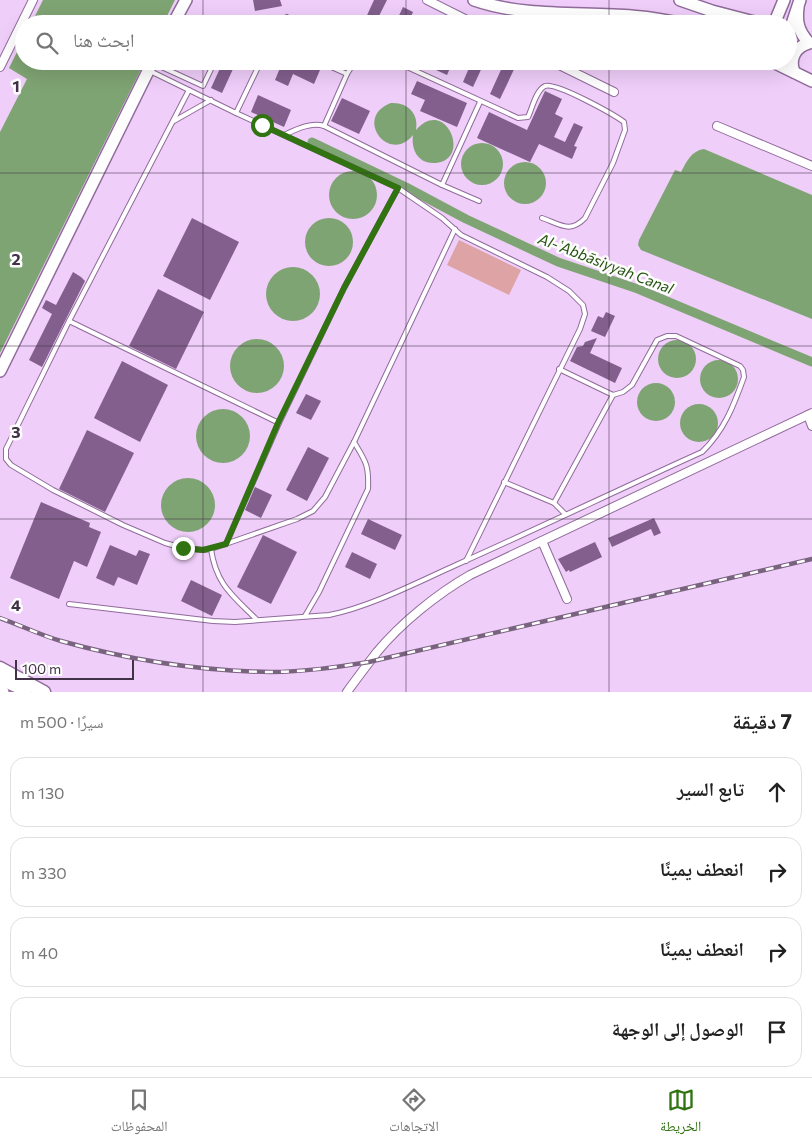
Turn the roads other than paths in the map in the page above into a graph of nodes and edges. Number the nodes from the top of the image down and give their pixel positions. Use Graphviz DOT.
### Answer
graph roads {
  1 [pos="33,0"];
  2 [pos="186,0"];
  3 [pos="427,0"];
  4 [pos="474,0"];
  5 [pos="680,0"];
  6 [pos="784,0"];
  7 [pos="26,15"];
  8 [pos="178,15"];
  9 [pos="457,15"];
  10 [pos="607,15"];
  11 [pos="725,15"];
  12 [pos="778,15"];
  13 [pos="797,22"];
  14 [pos="15,37"];
  15 [pos="797,38"];
  16 [pos="810,44"];
  17 [pos="797,50"];
  18 [pos="0,67"];
  19 [pos="150,70"];
  20 [pos="159,70"];
  21 [pos="164,70"];
  22 [pos="211,70"];
  23 [pos="257,70"];
  24 [pos="338,70"];
  25 [pos="349,70"];
  26 [pos="413,70"];
  27 [pos="569,70"];
  28 [pos="790,70"];
  29 [pos="794,72"];
  30 [pos="347,74"];
  31 [pos="812,81"];
  32 [pos="189,90"];
  33 [pos="614,92"];
  34 [pos="211,100"];
  35 [pos="480,102"];
  36 [pos="236,113"];
  37 [pos="172,122"];
  38 [pos="324,126"];
  39 [pos="717,126"];
  40 [pos="284,135"];
  41 [pos="812,166"];
  42 [pos="442,185"];
  43 [pos="398,188"];
  44 [pos="480,201"];
  45 [pos="542,218"];
  46 [pos="455,229"];
  47 [pos="69,321"];
  48 [pos="559,369"];
  49 [pos="0,372"];
  50 [pos="613,395"];
  51 [pos="810,414"];
  52 [pos="278,423"];
  53 [pos="812,426"];
  54 [pos="354,442"];
  55 [pos="504,482"];
  56 [pos="554,503"];
  57 [pos="565,514"];
  58 [pos="542,541"];
  59 [pos="226,544"];
  60 [pos="211,549"];
  61 [pos="466,560"];
  62 [pos="567,599"];
  63 [pos="69,604"];
  64 [pos="305,616"];
  65 [pos="256,619"];
  66 [pos="0,668"];
  67 [pos="0,678"];
  68 [pos="0,690"];
  69 [pos="4,692"];
  70 [pos="27,692"];
  71 [pos="44,692"];
  72 [pos="347,692"];
  1 -- 7 [label="street"];
  2 -- 8 [label="main road"];
  3 -- 9 [label="street"];
  4 -- 10 [label="main road"];
  5 -- 11 [label="main road"];
  6 -- 12 [label="main road"];
  13 -- 16 [label="main road"];
  14 -- 18 [label="street"];
  15 -- 16 [label="main road"];
  16 -- 17 [label="main road"];
  19 -- 49 [label="main road"];
  20 -- 32 [label="lane"];
  21 -- 22 [label="lane"];
  23 -- 36 [label="lane"];
  24 -- 30 [label="lane"];
  25 -- 30 [label="lane"];
  26 -- 35 [label="lane"];
  27 -- 33 [label="street"];
  28 -- 29 [label="main road"];
  29 -- 31 [label="main road"];
  30 -- 38 [label="lane"];
  32 -- 34 [label="lane"];
  32 -- 37 [label="lane"];
  34 -- 36 [label="lane"];
  34 -- 37 [label="lane"];
  35 -- 42 [label="lane"];
  35 -- 45 [label="lane"];
  36 -- 40 [label="lane"];
  37 -- 47 [label="lane"];
  38 -- 40 [label="lane"];
  38 -- 42 [label="lane"];
  39 -- 41 [label="street"];
  40 -- 43 [label="lane"];
  42 -- 44 [label="lane"];
  43 -- 46 [label="lane"];
  43 -- 52 [label="lane"];
  46 -- 48 [label="lane"];
  46 -- 54 [label="lane"];
  47 -- 52 [label="lane"];
  47 -- 60 [label="lane"];
  48 -- 50 [label="lane"];
  48 -- 55 [label="lane"];
  50 -- 56 [label="lane"];
  50 -- 57 [label="lane"];
  51 -- 53 [label="street"];
  51 -- 58 [label="street"];
  52 -- 59 [label="lane"];
  54 -- 59 [label="lane"];
  54 -- 64 [label="lane"];
  55 -- 56 [label="lane"];
  55 -- 61 [label="lane"];
  56 -- 57 [label="lane"];
  57 -- 61 [label="lane"];
  58 -- 62 [label="street"];
  58 -- 72 [label="street"];
  59 -- 60 [label="lane"];
  60 -- 65 [label="lane"];
  61 -- 64 [label="lane"];
  63 -- 65 [label="lane"];
  64 -- 65 [label="lane"];
  66 -- 71 [label="highway"];
  67 -- 70 [label="highway"];
  68 -- 69 [label="main road"];
}
